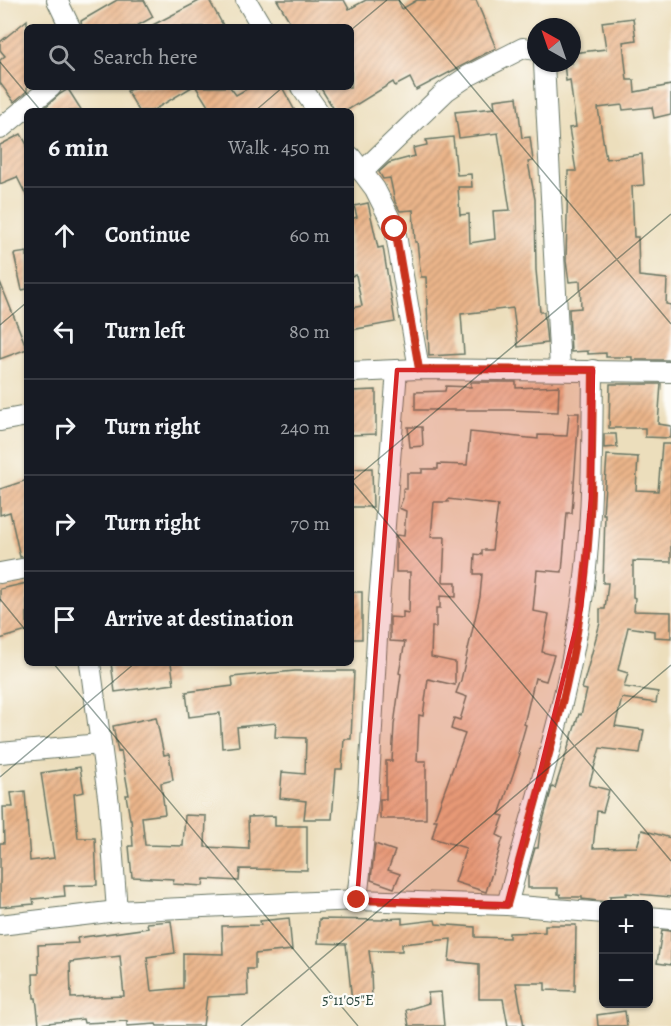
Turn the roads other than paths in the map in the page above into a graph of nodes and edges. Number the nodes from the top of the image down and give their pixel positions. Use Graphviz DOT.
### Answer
graph roads {
  1 [pos="57,0"];
  2 [pos="246,0"];
  3 [pos="69,24"];
  4 [pos="260,24"];
  5 [pos="527,49"];
  6 [pos="544,72"];
  7 [pos="47,90"];
  8 [pos="304,90"];
  9 [pos="26,108"];
  10 [pos="316,108"];
  11 [pos="24,109"];
  12 [pos="0,129"];
  13 [pos="357,164"];
  14 [pos="419,369"];
  15 [pos="560,369"];
  16 [pos="397,370"];
  17 [pos="593,370"];
  18 [pos="354,372"];
  19 [pos="671,372"];
  20 [pos="24,417"];
  21 [pos="0,421"];
  22 [pos="24,569"];
  23 [pos="0,573"];
  24 [pos="90,666"];
  25 [pos="101,744"];
  26 [pos="0,753"];
  27 [pos="357,900"];
  28 [pos="507,905"];
  29 [pos="117,911"];
  30 [pos="599,913"];
  31 [pos="653,917"];
  32 [pos="671,919"];
  33 [pos="0,925"];
  1 -- 3 [label="street"];
  2 -- 4 [label="street"];
  5 -- 13 [label="street"];
  6 -- 15 [label="street"];
  7 -- 9 [label="street"];
  8 -- 10 [label="street"];
  11 -- 12 [label="street"];
  13 -- 14 [label="street"];
  14 -- 15 [label="street"];
  14 -- 16 [label="street"];
  15 -- 17 [label="street"];
  16 -- 18 [label="street"];
  16 -- 27 [label="street"];
  17 -- 19 [label="street"];
  17 -- 28 [label="street"];
  20 -- 21 [label="street"];
  22 -- 23 [label="street"];
  24 -- 25 [label="street"];
  25 -- 26 [label="street"];
  25 -- 29 [label="street"];
  27 -- 28 [label="street"];
  27 -- 29 [label="street"];
  28 -- 30 [label="street"];
  29 -- 33 [label="street"];
  31 -- 32 [label="street"];
}
